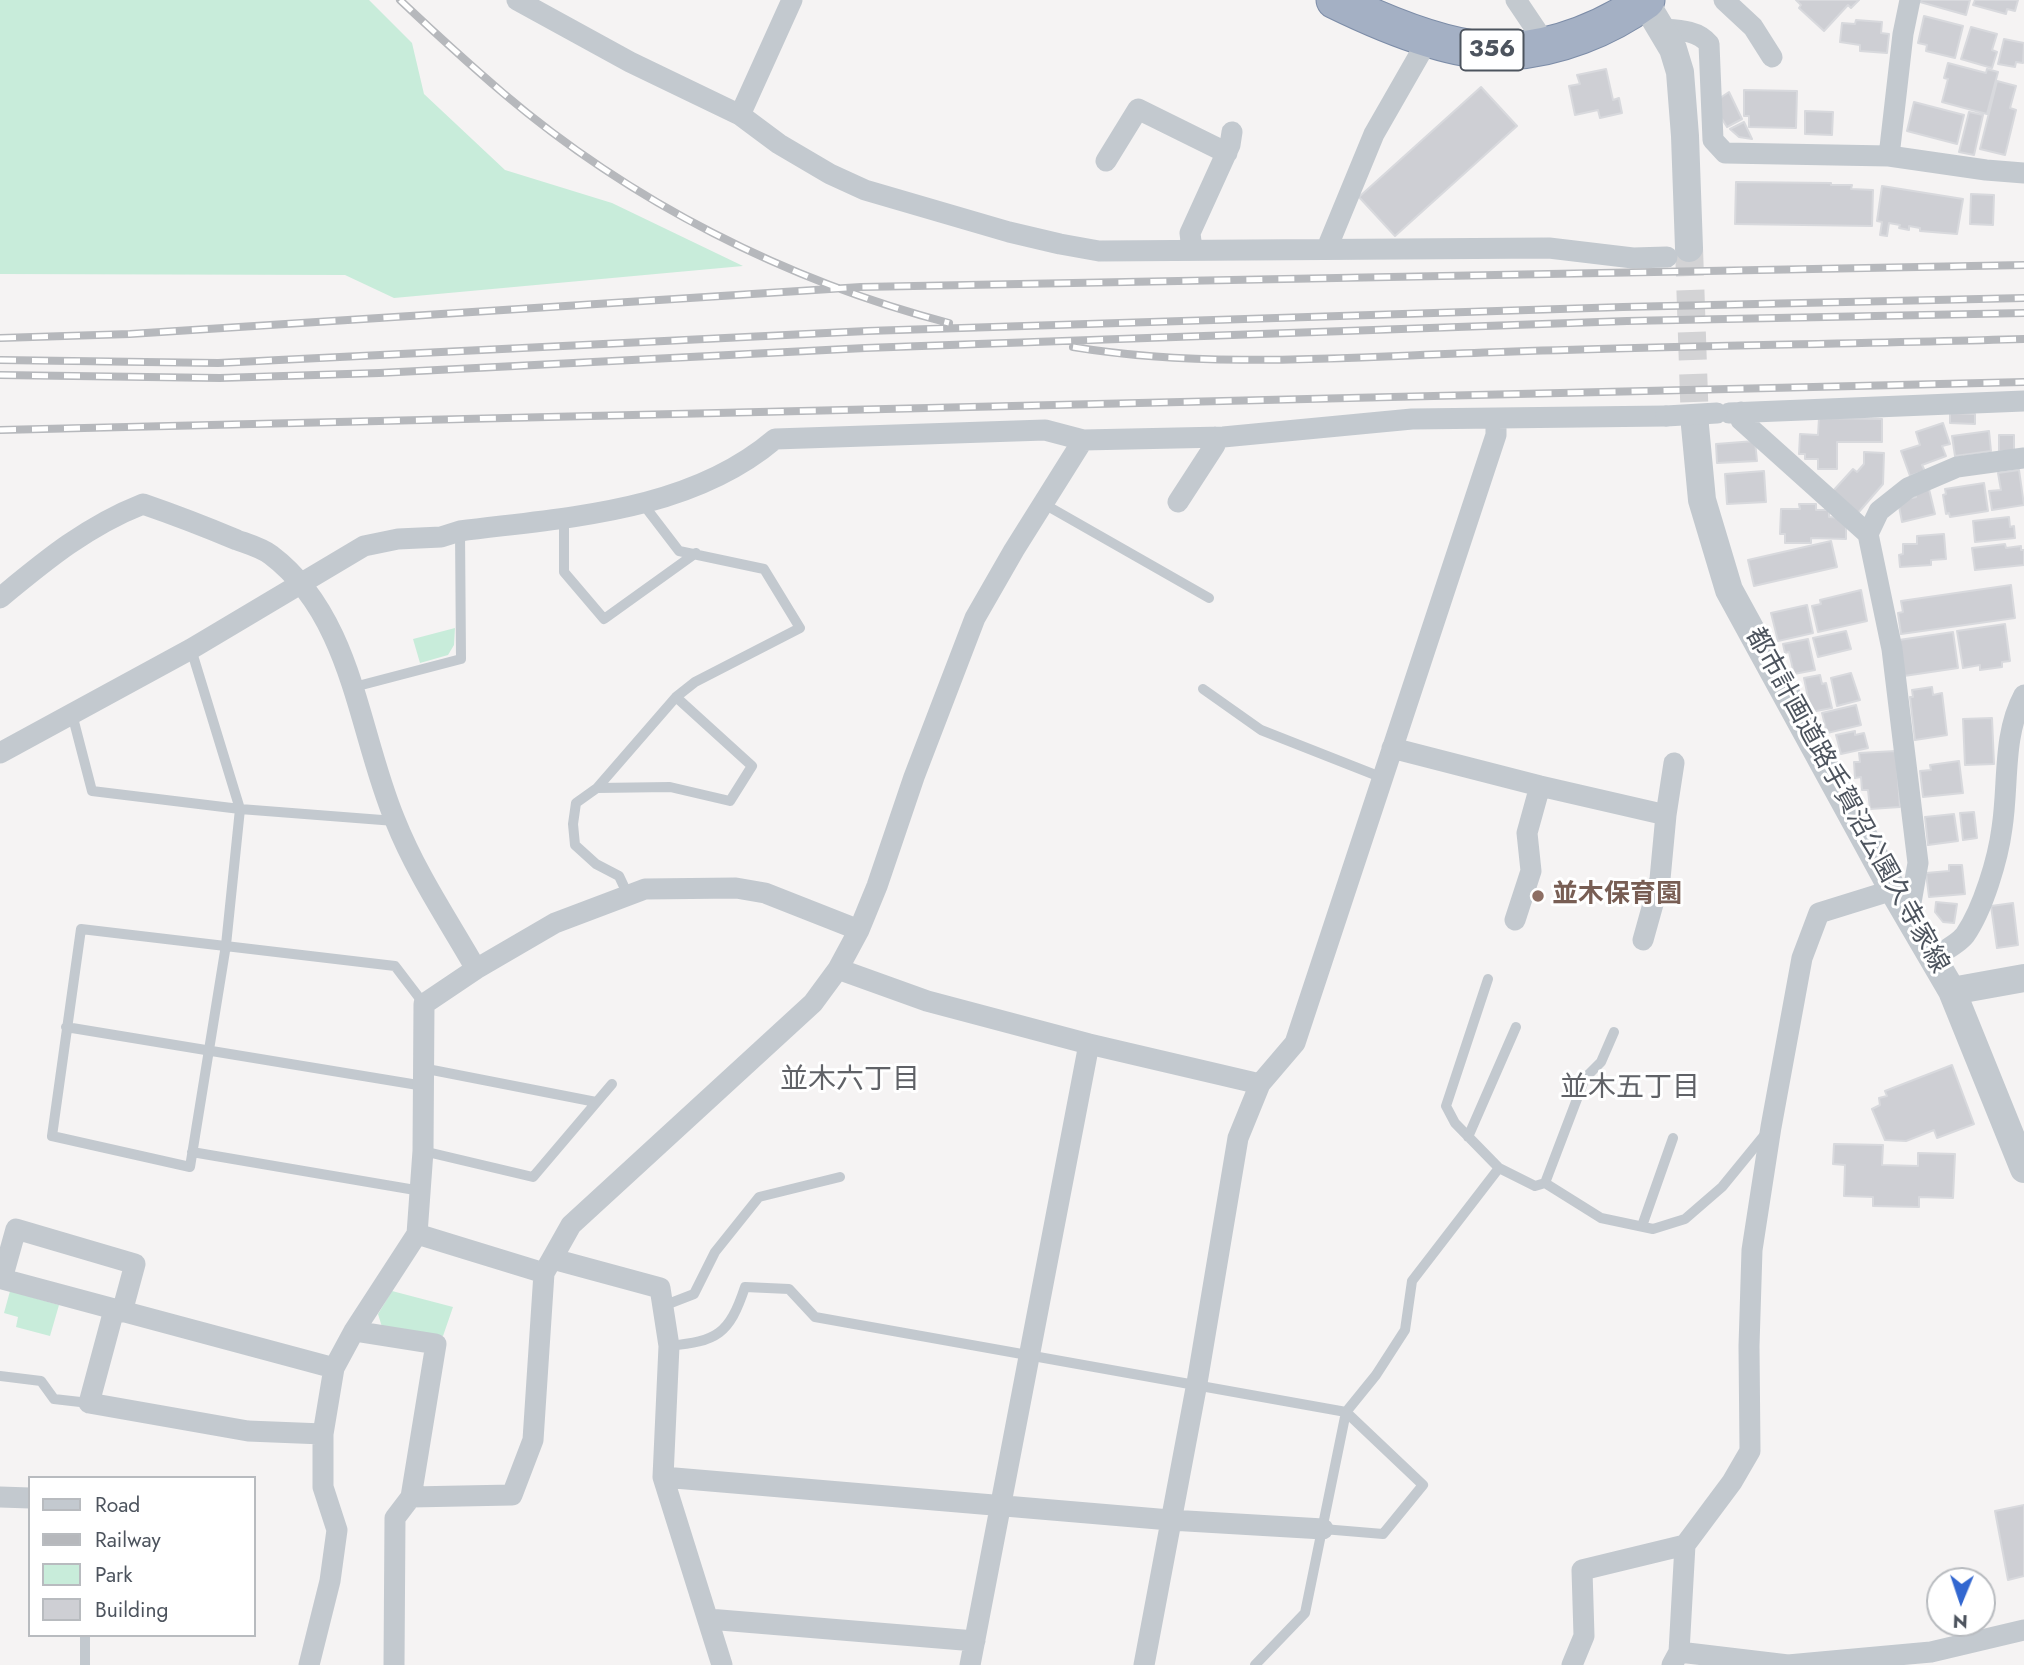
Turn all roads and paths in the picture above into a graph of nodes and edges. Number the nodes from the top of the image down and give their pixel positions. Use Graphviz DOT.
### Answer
graph roads {
  1 [pos="517,0"];
  2 [pos="792,0"];
  3 [pos="1335,0"];
  4 [pos="1516,0"];
  5 [pos="1724,0"];
  6 [pos="1910,0"];
  7 [pos="1651,10"];
  8 [pos="1429,38"];
  9 [pos="1547,46"];
  10 [pos="1772,57"];
  11 [pos="740,115"];
  12 [pos="1889,156"];
  13 [pos="1106,161"];
  14 [pos="2024,173"];
  15 [pos="1327,248"];
  16 [pos="1192,250"];
  17 [pos="1678,253"];
  18 [pos="2023,408"];
  19 [pos="1741,412"];
  20 [pos="1496,419"];
  21 [pos="1706,419"];
  22 [pos="1215,437"];
  23 [pos="1083,440"];
  24 [pos="2024,458"];
  25 [pos="1178,502"];
  26 [pos="643,504"];
  27 [pos="1044,504"];
  28 [pos="564,517"];
  29 [pos="460,531"];
  30 [pos="1868,534"];
  31 [pos="696,553"];
  32 [pos="302,582"];
  33 [pos="0,598"];
  34 [pos="1209,598"];
  35 [pos="191,649"];
  36 [pos="355,687"];
  37 [pos="1203,689"];
  38 [pos="2024,695"];
  39 [pos="676,697"];
  40 [pos="72,714"];
  41 [pos="1392,748"];
  42 [pos="0,753"];
  43 [pos="1674,763"];
  44 [pos="1383,778"];
  45 [pos="1540,786"];
  46 [pos="597,788"];
  47 [pos="240,809"];
  48 [pos="1666,815"];
  49 [pos="395,821"];
  50 [pos="1893,890"];
  51 [pos="628,895"];
  52 [pos="1909,914"];
  53 [pos="1515,920"];
  54 [pos="859,930"];
  55 [pos="1643,940"];
  56 [pos="226,945"];
  57 [pos="1934,957"];
  58 [pos="477,969"];
  59 [pos="838,969"];
  60 [pos="2024,978"];
  61 [pos="1488,979"];
  62 [pos="1952,991"];
  63 [pos="424,1004"];
  64 [pos="66,1027"];
  65 [pos="1516,1027"];
  66 [pos="1614,1032"];
  67 [pos="1088,1044"];
  68 [pos="209,1050"];
  69 [pos="423,1077"];
  70 [pos="612,1084"];
  71 [pos="1260,1084"];
  72 [pos="596,1102"];
  73 [pos="1771,1127"];
  74 [pos="1468,1137"];
  75 [pos="1673,1138"];
  76 [pos="423,1151"];
  77 [pos="192,1152"];
  78 [pos="1499,1168"];
  79 [pos="2024,1169"];
  80 [pos="840,1177"];
  81 [pos="1545,1183"];
  82 [pos="421,1191"];
  83 [pos="1642,1226"];
  84 [pos="416,1234"];
  85 [pos="548,1266"];
  86 [pos="663,1307"];
  87 [pos="118,1311"];
  88 [pos="354,1331"];
  89 [pos="668,1346"];
  90 [pos="1030,1354"];
  91 [pos="334,1368"];
  92 [pos="0,1376"];
  93 [pos="1196,1383"];
  94 [pos="89,1402"];
  95 [pos="1346,1412"];
  96 [pos="323,1434"];
  97 [pos="663,1477"];
  98 [pos="0,1497"];
  99 [pos="411,1497"];
  100 [pos="28,1498"];
  101 [pos="1000,1506"];
  102 [pos="1170,1520"];
  103 [pos="1323,1529"];
  104 [pos="1685,1545"];
  105 [pos="708,1619"];
  106 [pos="2024,1630"];
  107 [pos="85,1637"];
  108 [pos="975,1641"];
  109 [pos="1675,1658"];
  110 [pos="85,1665"];
  111 [pos="309,1665"];
  112 [pos="394,1665"];
  113 [pos="722,1665"];
  114 [pos="970,1665"];
  115 [pos="1144,1665"];
  116 [pos="1255,1665"];
  117 [pos="1572,1665"];
  1 -- 11 [label="street"];
  2 -- 11 [label="street"];
  3 -- 8 [label="highway, 356"];
  4 -- 9 [label="street"];
  5 -- 10 [label="street"];
  6 -- 12 [label="street"];
  7 -- 9 [label="highway, 356"];
  7 -- 12 [label="street"];
  7 -- 17 [label="street"];
  8 -- 9 [label="highway, 356"];
  8 -- 15 [label="street"];
  11 -- 16 [label="street"];
  12 -- 14 [label="street"];
  13 -- 16 [label="street"];
  15 -- 16 [label="street"];
  15 -- 17 [label="street"];
  18 -- 19 [label="street"];
  19 -- 21 [label="street"];
  19 -- 30 [label="street"];
  20 -- 21 [label="street, bridge"];
  20 -- 22 [label="street"];
  20 -- 41 [label="street"];
  21 -- 50 [label="street, 都市計画道路手賀沼公園久寺家線"];
  22 -- 23 [label="street"];
  22 -- 25 [label="street"];
  23 -- 26 [label="street"];
  23 -- 27 [label="street"];
  24 -- 30 [label="street"];
  26 -- 28 [label="street"];
  26 -- 31 [label="lane"];
  27 -- 34 [label="lane"];
  27 -- 54 [label="street"];
  28 -- 29 [label="street"];
  28 -- 31 [label="lane"];
  29 -- 32 [label="street"];
  29 -- 36 [label="lane"];
  30 -- 52 [label="street"];
  31 -- 39 [label="lane"];
  32 -- 33 [label="street"];
  32 -- 35 [label="street"];
  32 -- 36 [label="street"];
  35 -- 40 [label="street"];
  35 -- 47 [label="lane"];
  36 -- 49 [label="street"];
  37 -- 44 [label="lane"];
  38 -- 57 [label="street"];
  39 -- 46 [label="lane"];
  39 -- 46 [label="lane"];
  40 -- 42 [label="street"];
  40 -- 47 [label="lane"];
  41 -- 44 [label="street"];
  41 -- 45 [label="street"];
  43 -- 48 [label="street"];
  44 -- 71 [label="street"];
  45 -- 48 [label="street"];
  45 -- 53 [label="street"];
  46 -- 51 [label="lane"];
  47 -- 49 [label="lane"];
  47 -- 56 [label="lane"];
  48 -- 55 [label="street"];
  49 -- 58 [label="street"];
  50 -- 52 [label="street, 都市計画道路手賀沼公園久寺家線"];
  50 -- 73 [label="street"];
  51 -- 54 [label="street"];
  51 -- 58 [label="street"];
  52 -- 57 [label="street, 都市計画道路手賀沼公園久寺家線"];
  54 -- 59 [label="street"];
  56 -- 63 [label="lane"];
  56 -- 64 [label="lane"];
  56 -- 68 [label="lane"];
  57 -- 62 [label="street, 都市計画道路手賀沼公園久寺家線"];
  58 -- 63 [label="street"];
  59 -- 67 [label="street"];
  59 -- 85 [label="street"];
  60 -- 62 [label="street"];
  61 -- 74 [label="lane"];
  62 -- 79 [label="street, 都市計画道路手賀沼公園久寺家線"];
  63 -- 69 [label="street"];
  64 -- 68 [label="lane"];
  64 -- 77 [label="lane"];
  65 -- 74 [label="lane"];
  66 -- 81 [label="lane"];
  67 -- 71 [label="street"];
  67 -- 90 [label="street"];
  68 -- 69 [label="lane"];
  68 -- 77 [label="lane"];
  69 -- 72 [label="lane"];
  69 -- 76 [label="street"];
  70 -- 72 [label="lane"];
  71 -- 93 [label="street"];
  72 -- 76 [label="lane"];
  73 -- 83 [label="lane"];
  73 -- 104 [label="street"];
  74 -- 78 [label="lane"];
  75 -- 83 [label="lane"];
  76 -- 82 [label="street"];
  77 -- 82 [label="lane"];
  78 -- 81 [label="lane"];
  78 -- 95 [label="lane"];
  80 -- 86 [label="lane"];
  81 -- 83 [label="lane"];
  82 -- 84 [label="street"];
  84 -- 85 [label="street"];
  84 -- 88 [label="street"];
  85 -- 86 [label="street"];
  85 -- 99 [label="street"];
  86 -- 89 [label="street"];
  87 -- 87 [label="street"];
  87 -- 91 [label="street"];
  87 -- 94 [label="street"];
  88 -- 91 [label="street"];
  88 -- 99 [label="street"];
  89 -- 90 [label="lane"];
  89 -- 97 [label="street"];
  90 -- 93 [label="lane"];
  90 -- 101 [label="street"];
  91 -- 96 [label="street"];
  92 -- 94 [label="lane"];
  93 -- 95 [label="lane"];
  93 -- 102 [label="street"];
  94 -- 96 [label="street"];
  95 -- 103 [label="lane"];
  95 -- 103 [label="lane"];
  96 -- 111 [label="street"];
  97 -- 101 [label="street"];
  97 -- 105 [label="street"];
  98 -- 100 [label="street"];
  99 -- 112 [label="street"];
  101 -- 102 [label="street"];
  101 -- 108 [label="street"];
  102 -- 103 [label="street"];
  102 -- 115 [label="street"];
  103 -- 116 [label="lane"];
  104 -- 109 [label="street"];
  104 -- 117 [label="street"];
  105 -- 108 [label="street"];
  105 -- 113 [label="street"];
  106 -- 109 [label="street"];
  107 -- 110 [label="lane"];
  108 -- 114 [label="street"];
}
